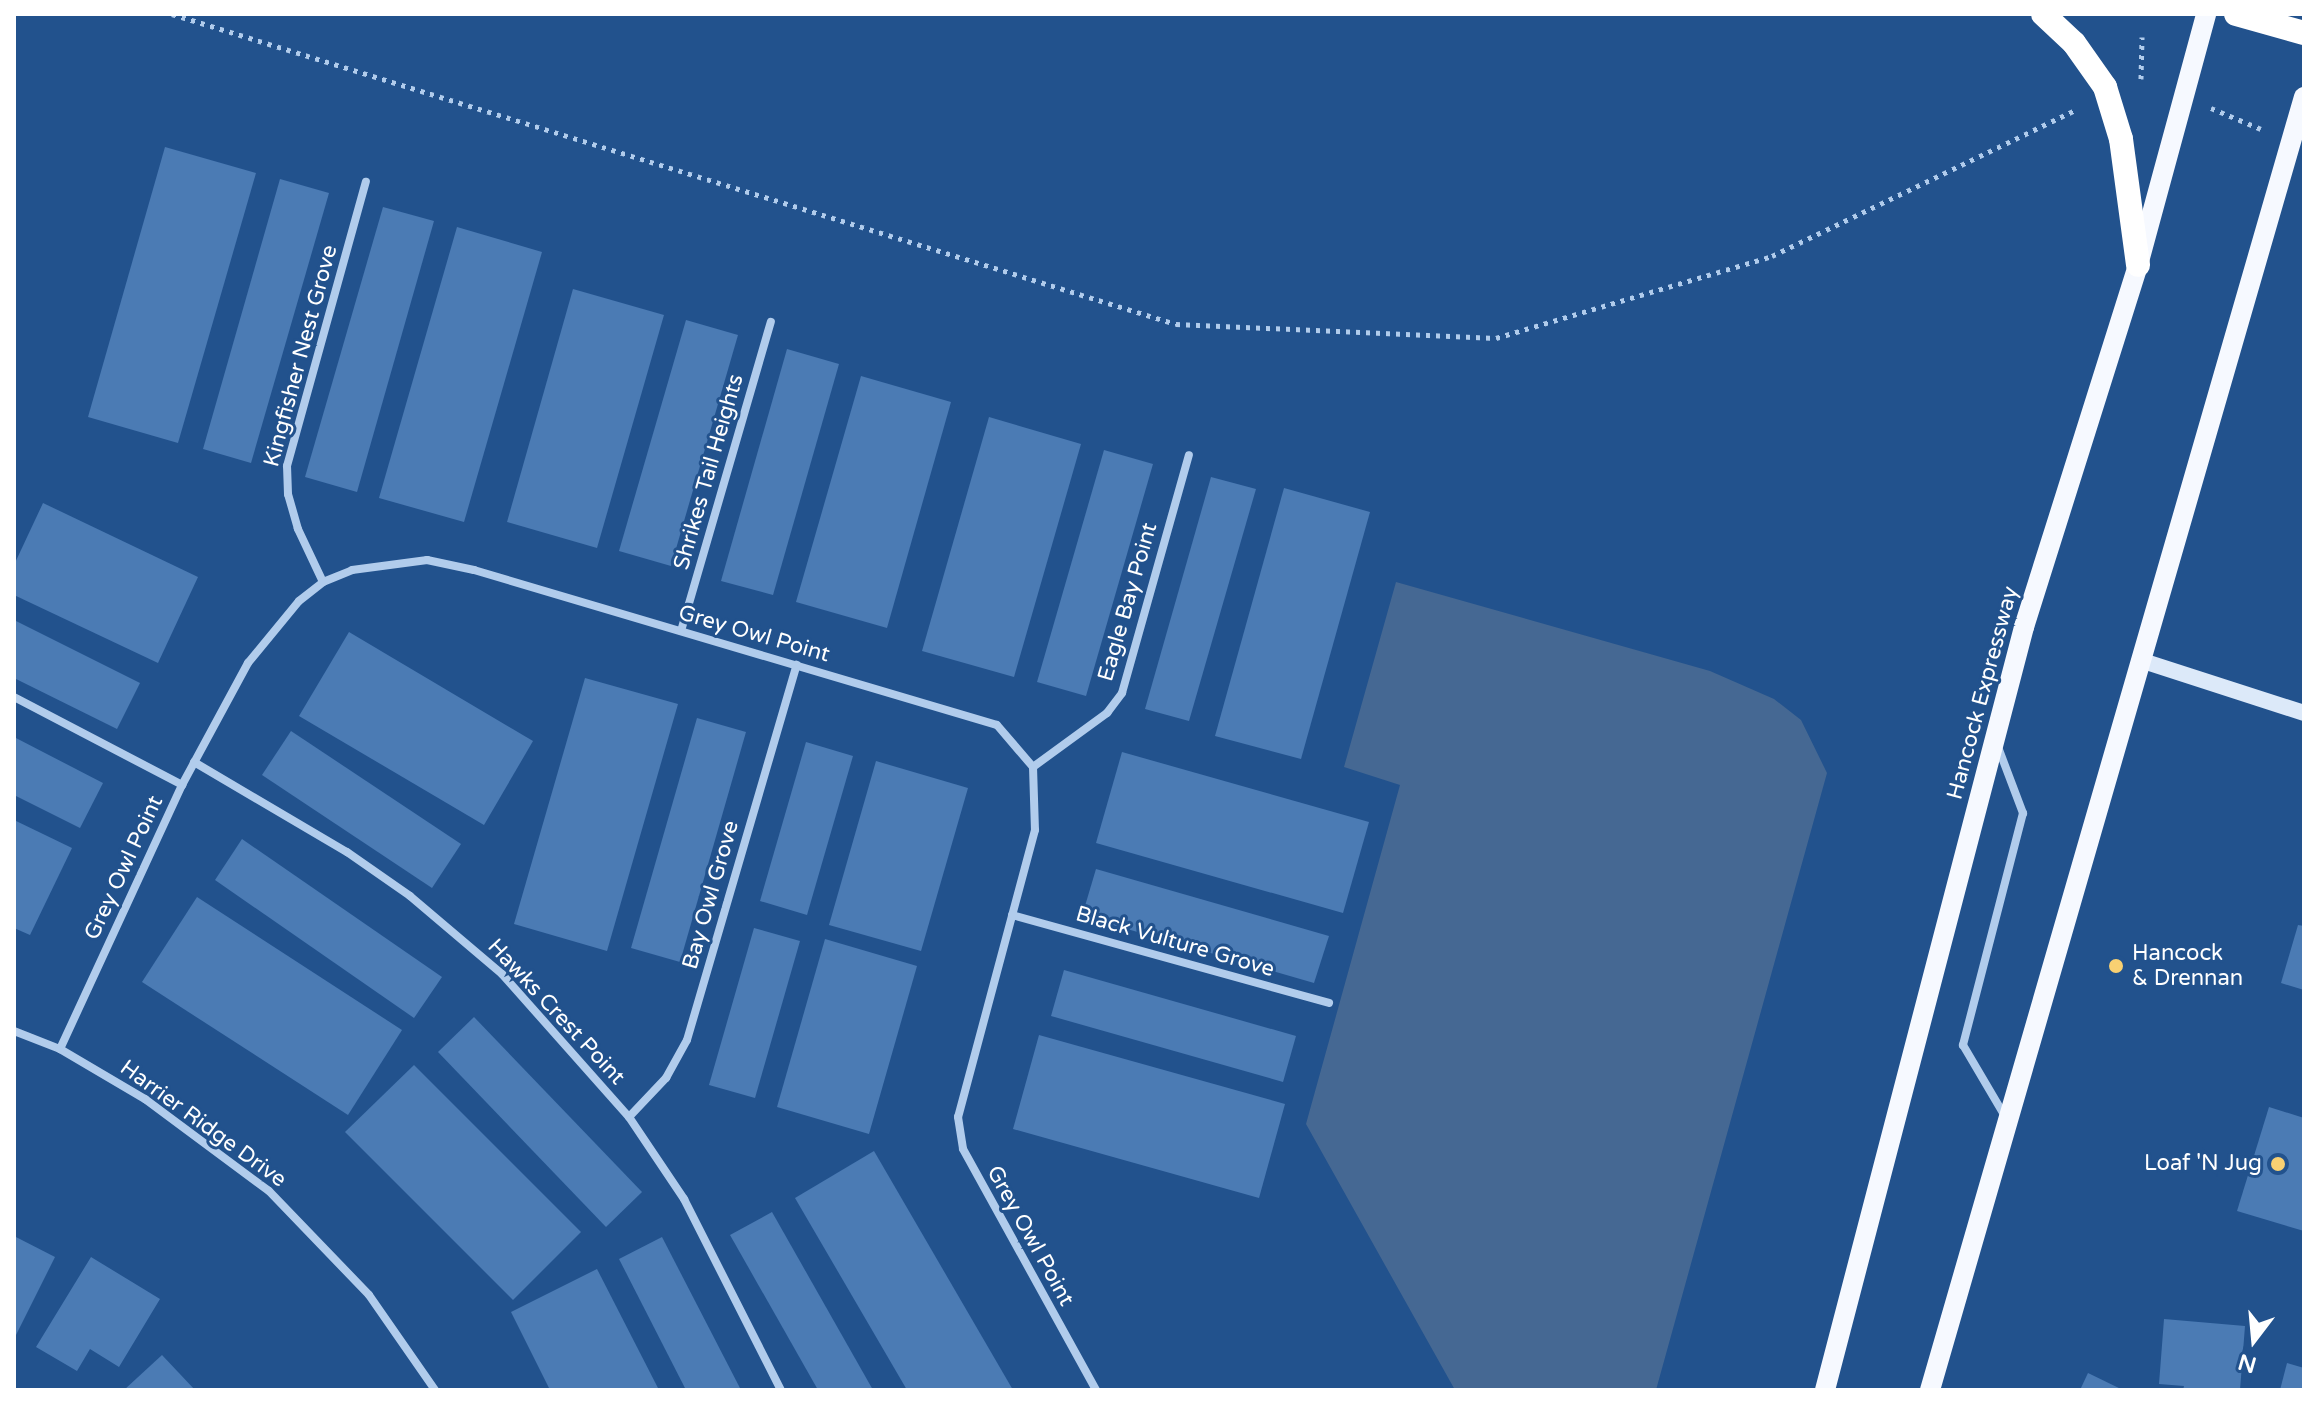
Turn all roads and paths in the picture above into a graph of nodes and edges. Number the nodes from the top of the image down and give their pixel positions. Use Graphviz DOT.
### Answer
graph roads {
  1 [pos="172,14"];
  2 [pos="2043,14"];
  3 [pos="2206,14"];
  4 [pos="2236,14"];
  5 [pos="2304,33"];
  6 [pos="2142,37"];
  7 [pos="2141,79"];
  8 [pos="2184,97"];
  9 [pos="2304,97"];
  10 [pos="2051,121"];
  11 [pos="2291,142"];
  12 [pos="366,182"];
  13 [pos="2138,265"];
  14 [pos="771,322"];
  15 [pos="1189,455"];
  16 [pos="323,582"];
  17 [pos="681,631"];
  18 [pos="2143,661"];
  19 [pos="797,665"];
  20 [pos="14,697"];
  21 [pos="2304,713"];
  22 [pos="1995,738"];
  23 [pos="194,762"];
  24 [pos="1033,767"];
  25 [pos="182,785"];
  26 [pos="1012,915"];
  27 [pos="1329,1003"];
  28 [pos="14,1031"];
  29 [pos="60,1049"];
  30 [pos="629,1117"];
  31 [pos="2008,1122"];
  32 [pos="435,1390"];
  33 [pos="781,1390"];
  34 [pos="1096,1390"];
  35 [pos="1825,1390"];
  36 [pos="1930,1390"];
  1 -- 10 [label="path"];
  2 -- 13 [label="highway"];
  3 -- 8 [label="main road, Hancock Expressway"];
  4 -- 5 [label="highway"];
  6 -- 7 [label="path"];
  8 -- 11 [label="path"];
  8 -- 13 [label="main road, Hancock Expressway"];
  9 -- 11 [label="main road"];
  11 -- 18 [label="main road"];
  12 -- 16 [label="street, Kingfisher Nest Grove"];
  13 -- 22 [label="main road, Hancock Expressway"];
  14 -- 17 [label="street, Shrikes Tail Heights"];
  15 -- 24 [label="street, Eagle Bay Point"];
  16 -- 17 [label="street, Grey Owl Point"];
  16 -- 23 [label="street, Grey Owl Point"];
  17 -- 19 [label="street, Grey Owl Point"];
  18 -- 21 [label="street"];
  18 -- 31 [label="main road"];
  19 -- 24 [label="street, Grey Owl Point"];
  19 -- 30 [label="street, Bay Owl Grove"];
  20 -- 25 [label="street"];
  22 -- 31 [label="street"];
  22 -- 35 [label="main road, Hancock Expressway"];
  23 -- 25 [label="street, Grey Owl Point"];
  23 -- 30 [label="street, Hawks Crest Point"];
  24 -- 26 [label="street, Grey Owl Point"];
  25 -- 29 [label="street, Grey Owl Point"];
  26 -- 27 [label="street, Black Vulture Grove"];
  26 -- 34 [label="street, Grey Owl Point"];
  28 -- 29 [label="street, Harrier Ridge Drive"];
  29 -- 32 [label="street, Harrier Ridge Drive"];
  30 -- 33 [label="street, Hawks Crest Point"];
  31 -- 36 [label="main road"];
}
